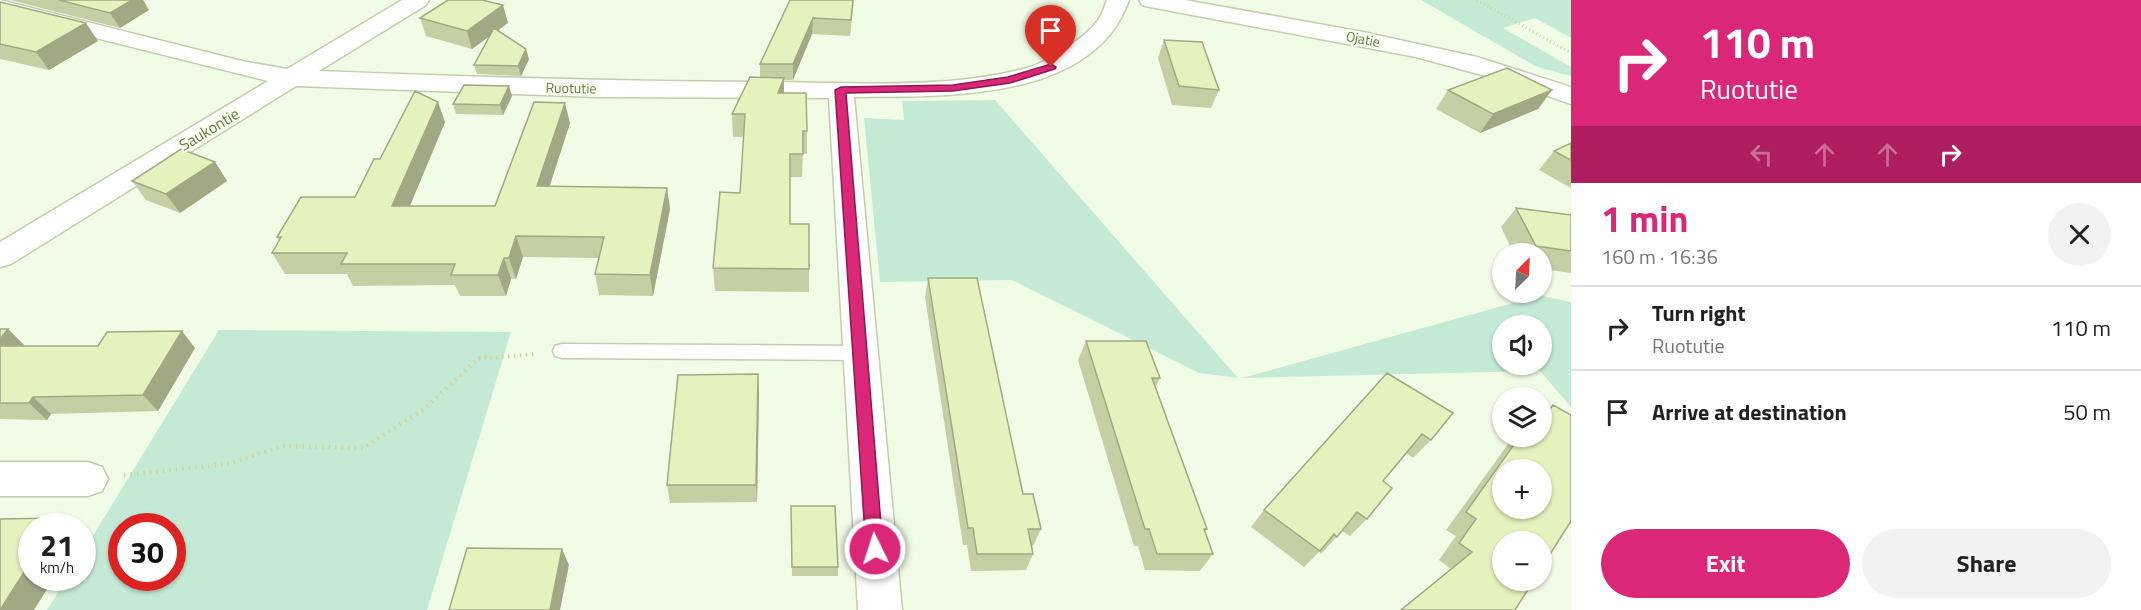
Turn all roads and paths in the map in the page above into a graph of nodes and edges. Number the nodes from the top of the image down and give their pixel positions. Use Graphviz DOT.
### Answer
graph roads {
  1 [pos="418,0"];
  2 [pos="1118,0"];
  3 [pos="1150,0"];
  4 [pos="1477,0"];
  5 [pos="0,7"];
  6 [pos="1571,53"];
  7 [pos="293,78"];
  8 [pos="841,90"];
  9 [pos="1571,96"];
  10 [pos="0,256"];
  11 [pos="562,351"];
  12 [pos="860,353"];
  13 [pos="0,479"];
  14 [pos="88,479"];
  15 [pos="880,610"];
  1 -- 7 [label="street, Saukontie"];
  2 -- 8 [label="street, Ruotutie"];
  3 -- 9 [label="street, Ojatie"];
  4 -- 6 [label="path"];
  5 -- 7 [label="street, Ruotutie"];
  7 -- 8 [label="street, Ruotutie"];
  7 -- 10 [label="street, Saukontie"];
  8 -- 12 [label="street"];
  11 -- 12 [label="lane"];
  11 -- 14 [label="path"];
  12 -- 15 [label="street"];
  13 -- 14 [label="street"];
}
